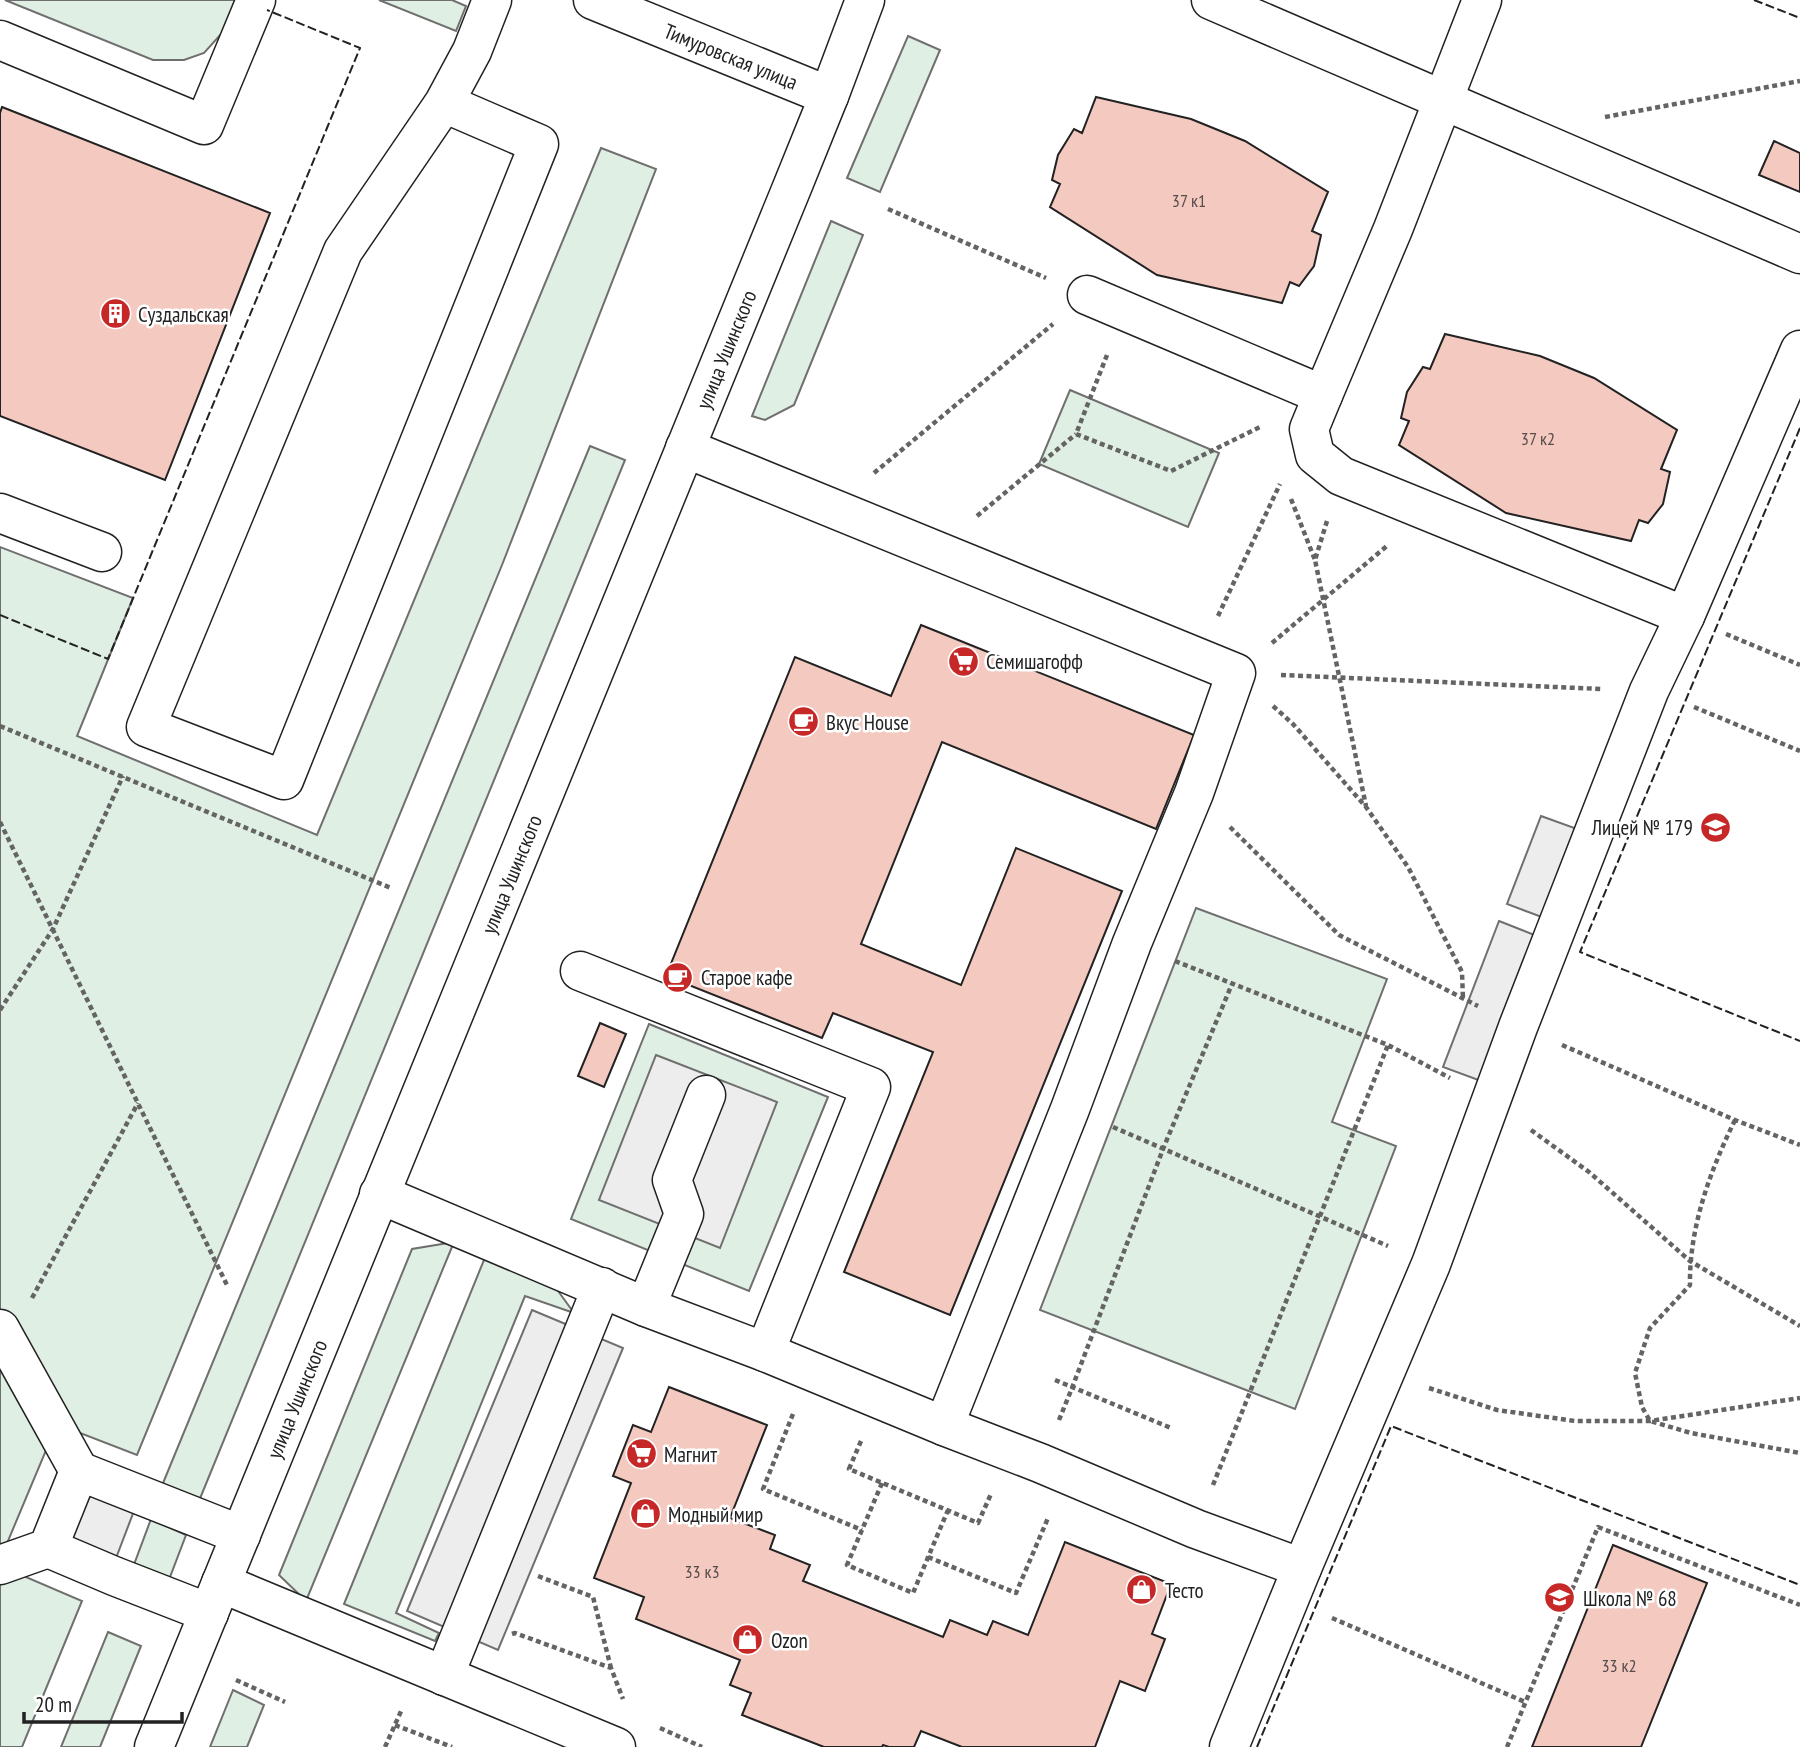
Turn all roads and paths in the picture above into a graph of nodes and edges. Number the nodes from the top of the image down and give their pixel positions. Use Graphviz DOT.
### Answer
graph roads {
  1 [pos="256,0"];
  2 [pos="492,0"];
  3 [pos="593,0"];
  4 [pos="865,0"];
  5 [pos="1482,0"];
  6 [pos="1230,4"];
  7 [pos="0,40"];
  8 [pos="1800,82"];
  9 [pos="829,96"];
  10 [pos="1444,100"];
  11 [pos="444,103"];
  12 [pos="1603,117"];
  13 [pos="888,209"];
  14 [pos="1800,254"];
  15 [pos="1087,295"];
  16 [pos="1124,311"];
  17 [pos="1800,350"];
  18 [pos="1323,395"];
  19 [pos="1076,435"];
  20 [pos="685,448"];
  21 [pos="1341,476"];
  22 [pos="833,508"];
  23 [pos="1427,512"];
  24 [pos="0,513"];
  25 [pos="935,550"];
  26 [pos="102,552"];
  27 [pos="1315,560"];
  28 [pos="1323,599"];
  29 [pos="1685,616"];
  30 [pos="1199,658"];
  31 [pos="1800,665"];
  32 [pos="1236,673"];
  33 [pos="1341,678"];
  34 [pos="1649,691"];
  35 [pos="0,726"];
  36 [pos="146,727"];
  37 [pos="1800,751"];
  38 [pos="123,777"];
  39 [pos="1194,793"];
  40 [pos="1366,807"];
  41 [pos="0,822"];
  42 [pos="391,888"];
  43 [pos="53,929"];
  44 [pos="580,971"];
  45 [pos="1232,984"];
  46 [pos="1463,999"];
  47 [pos="0,1010"];
  48 [pos="1518,1027"];
  49 [pos="1388,1045"];
  50 [pos="706,1094"];
  51 [pos="138,1102"];
  52 [pos="1070,1109"];
  53 [pos="1735,1120"];
  54 [pos="1800,1145"];
  55 [pos="1163,1149"];
  56 [pos="379,1194"];
  57 [pos="1319,1216"];
  58 [pos="1431,1264"];
  59 [pos="227,1285"];
  60 [pos="602,1287"];
  61 [pos="646,1307"];
  62 [pos="4,1335"];
  63 [pos="765,1352"];
  64 [pos="1385,1373"];
  65 [pos="1055,1380"];
  66 [pos="1072,1388"];
  67 [pos="1800,1398"];
  68 [pos="798,1403"];
  69 [pos="1650,1421"];
  70 [pos="944,1426"];
  71 [pos="1171,1428"];
  72 [pos="866,1431"];
  73 [pos="1800,1453"];
  74 [pos="1040,1463"];
  75 [pos="79,1471"];
  76 [pos="882,1483"];
  77 [pos="992,1493"];
  78 [pos="948,1510"];
  79 [pos="1048,1518"];
  80 [pos="1196,1529"];
  81 [pos="862,1530"];
  82 [pos="241,1535"];
  83 [pos="48,1548"];
  84 [pos="928,1556"];
  85 [pos="0,1564"];
  86 [pos="1295,1585"];
  87 [pos="534,1587"];
  88 [pos="215,1598"];
  89 [pos="1800,1605"];
  90 [pos="519,1622"];
  91 [pos="611,1668"];
  92 [pos="444,1676"];
  93 [pos="236,1680"];
  94 [pos="285,1702"];
  95 [pos="1525,1702"];
  96 [pos="625,1703"];
  97 [pos="395,1725"];
  98 [pos="653,1726"];
  99 [pos="154,1747"];
  100 [pos="452,1747"];
  101 [pos="617,1747"];
  102 [pos="702,1747"];
  103 [pos="1230,1747"];
  104 [pos="1507,1747"];
  1 -- 7 [label="street"];
  2 -- 11 [label="street"];
  3 -- 9 [label="street, Тимуровская улица"];
  4 -- 9 [label="street, улица Ушинского"];
  5 -- 10 [label="street"];
  6 -- 10 [label="street"];
  8 -- 12 [label="path"];
  9 -- 20 [label="street, улица Ушинского"];
  10 -- 14 [label="street"];
  10 -- 18 [label="street"];
  11 -- 36 [label="street"];
  11 -- 36 [label="street"];
  13 -- 15 [label="path"];
  15 -- 16 [label="street"];
  15 -- 22 [label="path"];
  16 -- 18 [label="street"];
  16 -- 19 [label="path"];
  17 -- 29 [label="street"];
  18 -- 19 [label="path"];
  18 -- 21 [label="street"];
  19 -- 25 [label="path"];
  20 -- 22 [label="street"];
  20 -- 56 [label="street, улица Ушинского"];
  21 -- 23 [label="street"];
  21 -- 27 [label="path"];
  22 -- 25 [label="street"];
  23 -- 28 [label="path"];
  23 -- 29 [label="street"];
  24 -- 26 [label="street"];
  25 -- 30 [label="street"];
  27 -- 28 [label="path"];
  27 -- 30 [label="path"];
  28 -- 32 [label="path"];
  28 -- 33 [label="path"];
  29 -- 31 [label="path"];
  29 -- 34 [label="street"];
  30 -- 32 [label="street"];
  32 -- 33 [label="path"];
  32 -- 39 [label="street"];
  32 -- 40 [label="path"];
  33 -- 34 [label="path"];
  33 -- 40 [label="path"];
  34 -- 37 [label="path"];
  34 -- 48 [label="street"];
  35 -- 38 [label="path"];
  36 -- 38 [label="path"];
  38 -- 42 [label="path"];
  38 -- 43 [label="path"];
  39 -- 46 [label="path"];
  39 -- 52 [label="street"];
  40 -- 46 [label="path"];
  41 -- 43 [label="path"];
  43 -- 47 [label="path"];
  43 -- 51 [label="path"];
  44 -- 63 [label="street"];
  45 -- 55 [label="path"];
  46 -- 48 [label="path"];
  48 -- 53 [label="path"];
  48 -- 58 [label="street"];
  49 -- 57 [label="path"];
  50 -- 61 [label="street"];
  51 -- 59 [label="path"];
  51 -- 62 [label="path"];
  52 -- 55 [label="path"];
  52 -- 70 [label="street"];
  53 -- 54 [label="path"];
  53 -- 69 [label="path"];
  55 -- 57 [label="path"];
  55 -- 66 [label="path"];
  56 -- 60 [label="street"];
  56 -- 82 [label="street, улица Ушинского"];
  57 -- 58 [label="path"];
  57 -- 80 [label="path"];
  58 -- 64 [label="street"];
  60 -- 61 [label="street"];
  60 -- 92 [label="street"];
  61 -- 63 [label="street"];
  62 -- 75 [label="street"];
  63 -- 70 [label="street"];
  64 -- 69 [label="path"];
  64 -- 86 [label="street"];
  65 -- 66 [label="path"];
  66 -- 71 [label="path"];
  66 -- 74 [label="path"];
  67 -- 69 [label="path"];
  68 -- 81 [label="path"];
  69 -- 73 [label="path"];
  70 -- 74 [label="street"];
  72 -- 76 [label="path"];
  74 -- 80 [label="street"];
  75 -- 82 [label="street"];
  75 -- 83 [label="street"];
  76 -- 78 [label="path"];
  76 -- 81 [label="path"];
  77 -- 78 [label="path"];
  78 -- 84 [label="path"];
  79 -- 84 [label="path"];
  80 -- 86 [label="street"];
  81 -- 84 [label="path"];
  82 -- 88 [label="street, улица Ушинского"];
  83 -- 85 [label="street"];
  83 -- 88 [label="street"];
  86 -- 95 [label="path"];
  86 -- 103 [label="street"];
  87 -- 91 [label="path"];
  88 -- 92 [label="street"];
  88 -- 99 [label="street, улица Ушинского"];
  89 -- 95 [label="path"];
  90 -- 91 [label="path"];
  91 -- 96 [label="path"];
  92 -- 101 [label="street"];
  93 -- 94 [label="path"];
  95 -- 104 [label="path"];
  97 -- 100 [label="path"];
  98 -- 102 [label="path"];
}
